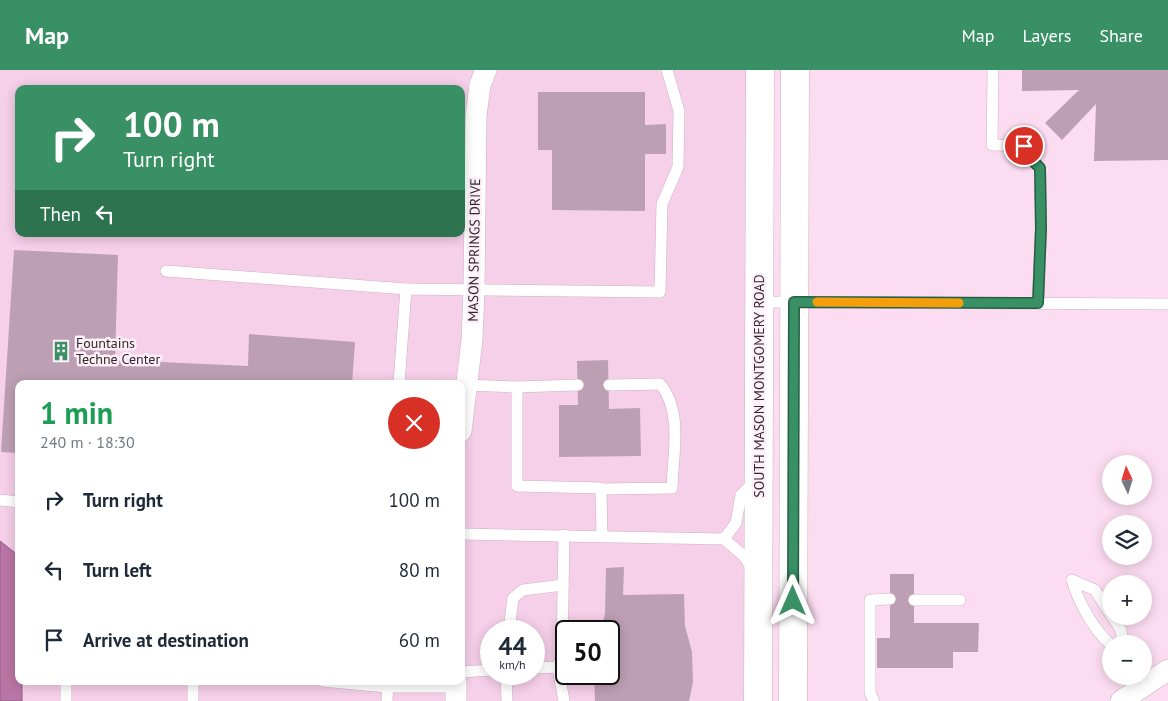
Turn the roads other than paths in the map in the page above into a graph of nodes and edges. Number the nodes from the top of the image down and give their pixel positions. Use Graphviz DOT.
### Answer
graph roads {
  1 [pos="486,70"];
  2 [pos="667,70"];
  3 [pos="760,70"];
  4 [pos="796,70"];
  5 [pos="993,70"];
  6 [pos="166,271"];
  7 [pos="406,289"];
  8 [pos="474,290"];
  9 [pos="759,302"];
  10 [pos="794,302"];
  11 [pos="1038,303"];
  12 [pos="1168,304"];
  13 [pos="399,380"];
  14 [pos="466,385"];
  15 [pos="608,385"];
  16 [pos="578,386"];
  17 [pos="517,387"];
  18 [pos="465,394"];
  19 [pos="758,477"];
  20 [pos="601,489"];
  21 [pos="0,500"];
  22 [pos="15,502"];
  23 [pos="465,534"];
  24 [pos="564,535"];
  25 [pos="602,536"];
  26 [pos="724,539"];
  27 [pos="758,577"];
  28 [pos="563,585"];
  29 [pos="890,599"];
  30 [pos="914,600"];
  31 [pos="960,600"];
  32 [pos="1102,601"];
  33 [pos="510,620"];
  34 [pos="562,620"];
  35 [pos="1102,636"];
  36 [pos="1168,670"];
  37 [pos="480,675"];
  38 [pos="1152,676"];
  39 [pos="465,681"];
  40 [pos="66,685"];
  41 [pos="193,685"];
  42 [pos="388,685"];
  43 [pos="506,685"];
  44 [pos="561,685"];
  45 [pos="1136,685"];
  46 [pos="66,701"];
  47 [pos="193,701"];
  48 [pos="387,701"];
  49 [pos="507,701"];
  50 [pos="564,701"];
  51 [pos="758,701"];
  52 [pos="793,701"];
  53 [pos="874,701"];
  54 [pos="1121,701"];
  1 -- 8 [label="street, MASON SPRINGS DRIVE"];
  2 -- 8 [label="lane"];
  3 -- 9 [label="main road, SOUTH MASON MONTGOMERY ROAD"];
  4 -- 10 [label="main road"];
  5 -- 11 [label="lane"];
  6 -- 7 [label="lane"];
  7 -- 8 [label="lane"];
  7 -- 13 [label="lane"];
  8 -- 14 [label="street, MASON SPRINGS DRIVE"];
  9 -- 10 [label="lane"];
  9 -- 19 [label="main road, SOUTH MASON MONTGOMERY ROAD"];
  10 -- 11 [label="lane"];
  10 -- 52 [label="main road"];
  11 -- 12 [label="lane"];
  14 -- 17 [label="lane"];
  14 -- 18 [label="street, MASON SPRINGS DRIVE"];
  15 -- 20 [label="lane"];
  16 -- 17 [label="lane"];
  17 -- 20 [label="lane"];
  19 -- 26 [label="lane"];
  19 -- 27 [label="main road, SOUTH MASON MONTGOMERY ROAD"];
  20 -- 25 [label="lane"];
  21 -- 22 [label="lane"];
  23 -- 24 [label="lane"];
  24 -- 25 [label="lane"];
  24 -- 28 [label="lane"];
  25 -- 26 [label="lane"];
  26 -- 27 [label="lane"];
  27 -- 51 [label="main road, SOUTH MASON MONTGOMERY ROAD"];
  28 -- 33 [label="lane"];
  28 -- 34 [label="lane"];
  29 -- 53 [label="lane"];
  30 -- 31 [label="lane"];
  32 -- 35 [label="lane"];
  36 -- 38 [label="street"];
  37 -- 39 [label="lane"];
  40 -- 46 [label="lane"];
  41 -- 47 [label="lane"];
  42 -- 48 [label="lane"];
  43 -- 49 [label="lane"];
  44 -- 50 [label="lane"];
  45 -- 54 [label="street"];
}
